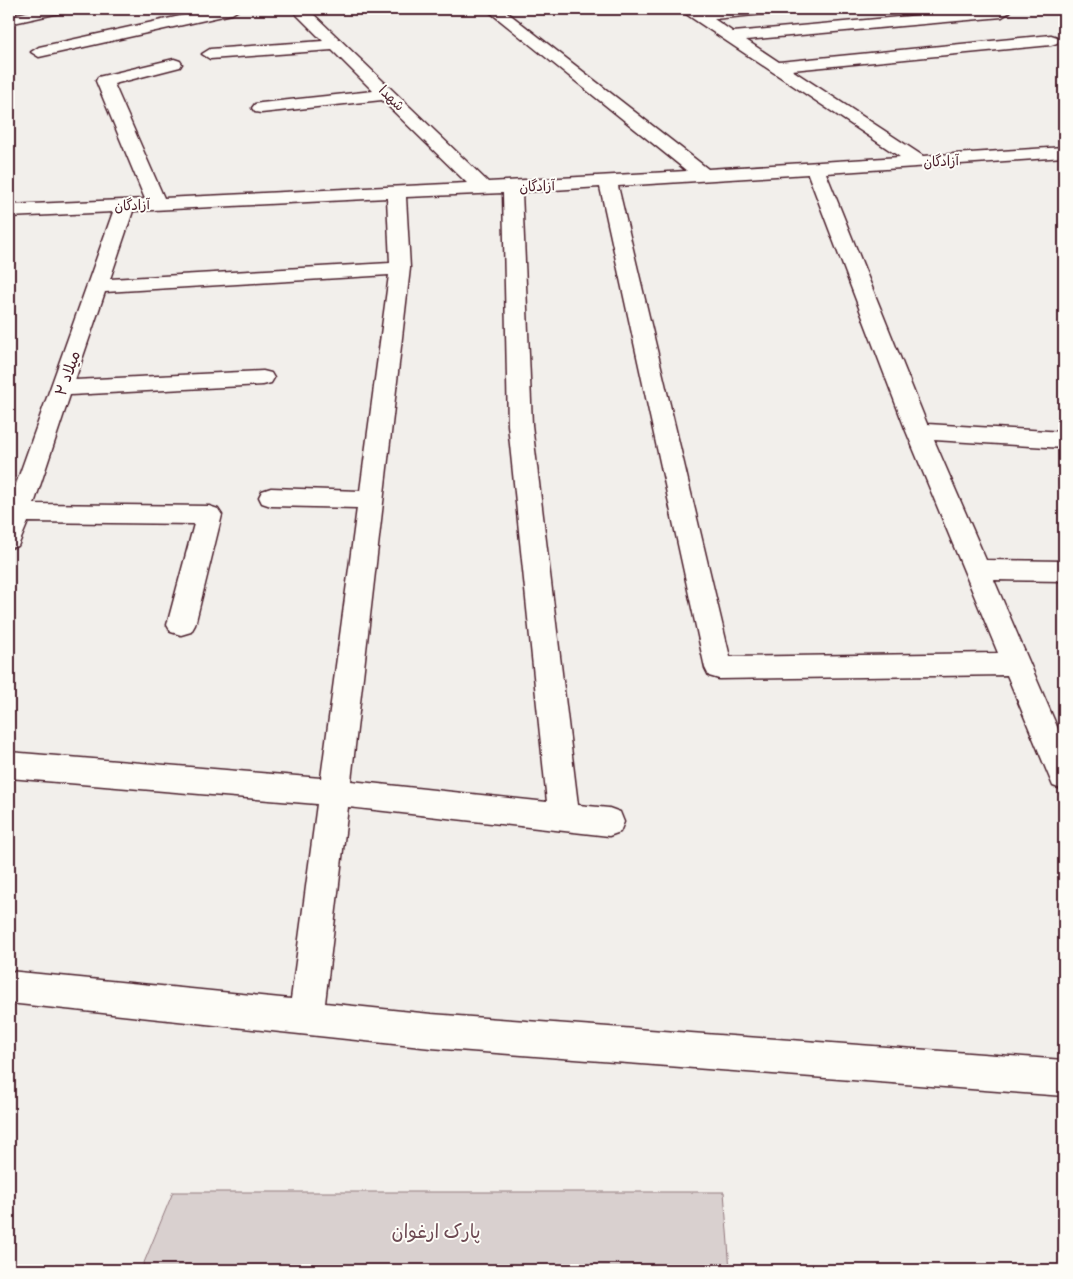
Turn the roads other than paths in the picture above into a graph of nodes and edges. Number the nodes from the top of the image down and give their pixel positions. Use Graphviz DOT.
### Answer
graph roads {
  1 [pos="59,9"];
  2 [pos="232,9"];
  3 [pos="299,9"];
  4 [pos="305,9"];
  5 [pos="494,9"];
  6 [pos="764,9"];
  7 [pos="694,12"];
  8 [pos="1002,12"];
  9 [pos="10,20"];
  10 [pos="730,37"];
  11 [pos="1051,40"];
  12 [pos="336,45"];
  13 [pos="39,52"];
  14 [pos="210,54"];
  15 [pos="174,64"];
  16 [pos="776,67"];
  17 [pos="388,94"];
  18 [pos="261,108"];
  19 [pos="1064,152"];
  20 [pos="920,162"];
  21 [pos="815,169"];
  22 [pos="704,176"];
  23 [pos="608,182"];
  24 [pos="512,187"];
  25 [pos="483,188"];
  26 [pos="396,192"];
  27 [pos="157,204"];
  28 [pos="125,206"];
  29 [pos="9,211"];
  30 [pos="400,268"];
  31 [pos="98,286"];
  32 [pos="263,378"];
  33 [pos="62,388"];
  34 [pos="918,431"];
  35 [pos="1064,440"];
  36 [pos="271,497"];
  37 [pos="371,500"];
  38 [pos="18,513"];
  39 [pos="9,539"];
  40 [pos="978,570"];
  41 [pos="1064,571"];
  42 [pos="181,626"];
  43 [pos="1018,664"];
  44 [pos="9,765"];
  45 [pos="1064,777"];
  46 [pos="334,792"];
  47 [pos="564,817"];
  48 [pos="609,822"];
  49 [pos="9,987"];
  50 [pos="306,1018"];
  51 [pos="1064,1078"];
  1 -- 9 [label="street"];
  2 -- 13 [label="street"];
  3 -- 4 [label="street"];
  3 -- 12 [label="street, شهدا"];
  5 -- 22 [label="street"];
  6 -- 7 [label="street"];
  7 -- 10 [label="street"];
  8 -- 10 [label="street"];
  10 -- 16 [label="street"];
  11 -- 16 [label="street"];
  12 -- 14 [label="street"];
  12 -- 17 [label="street, شهدا"];
  15 -- 27 [label="street"];
  16 -- 20 [label="street"];
  17 -- 18 [label="street"];
  17 -- 25 [label="street, شهدا"];
  19 -- 20 [label="street, آزادگان"];
  20 -- 21 [label="street, آزادگان"];
  21 -- 22 [label="street, آزادگان"];
  21 -- 34 [label="street"];
  22 -- 23 [label="street, آزادگان"];
  23 -- 24 [label="street, آزادگان"];
  23 -- 43 [label="street"];
  24 -- 25 [label="street, آزادگان"];
  24 -- 47 [label="street"];
  25 -- 26 [label="street, آزادگان"];
  26 -- 27 [label="street, آزادگان"];
  26 -- 30 [label="street"];
  27 -- 28 [label="street, آزادگان"];
  28 -- 29 [label="street, آزادگان"];
  28 -- 31 [label="street, میلاد ۲"];
  30 -- 31 [label="street"];
  30 -- 37 [label="street"];
  31 -- 33 [label="street, میلاد ۲"];
  32 -- 33 [label="street"];
  33 -- 38 [label="street, میلاد ۲"];
  34 -- 35 [label="street"];
  34 -- 40 [label="street"];
  36 -- 37 [label="street"];
  37 -- 46 [label="street"];
  38 -- 39 [label="street, میلاد ۲"];
  38 -- 42 [label="street"];
  40 -- 41 [label="street"];
  40 -- 43 [label="street"];
  43 -- 45 [label="street"];
  44 -- 46 [label="street"];
  46 -- 47 [label="street"];
  46 -- 50 [label="street"];
  47 -- 48 [label="street"];
  49 -- 50 [label="street"];
  50 -- 51 [label="street"];
}
